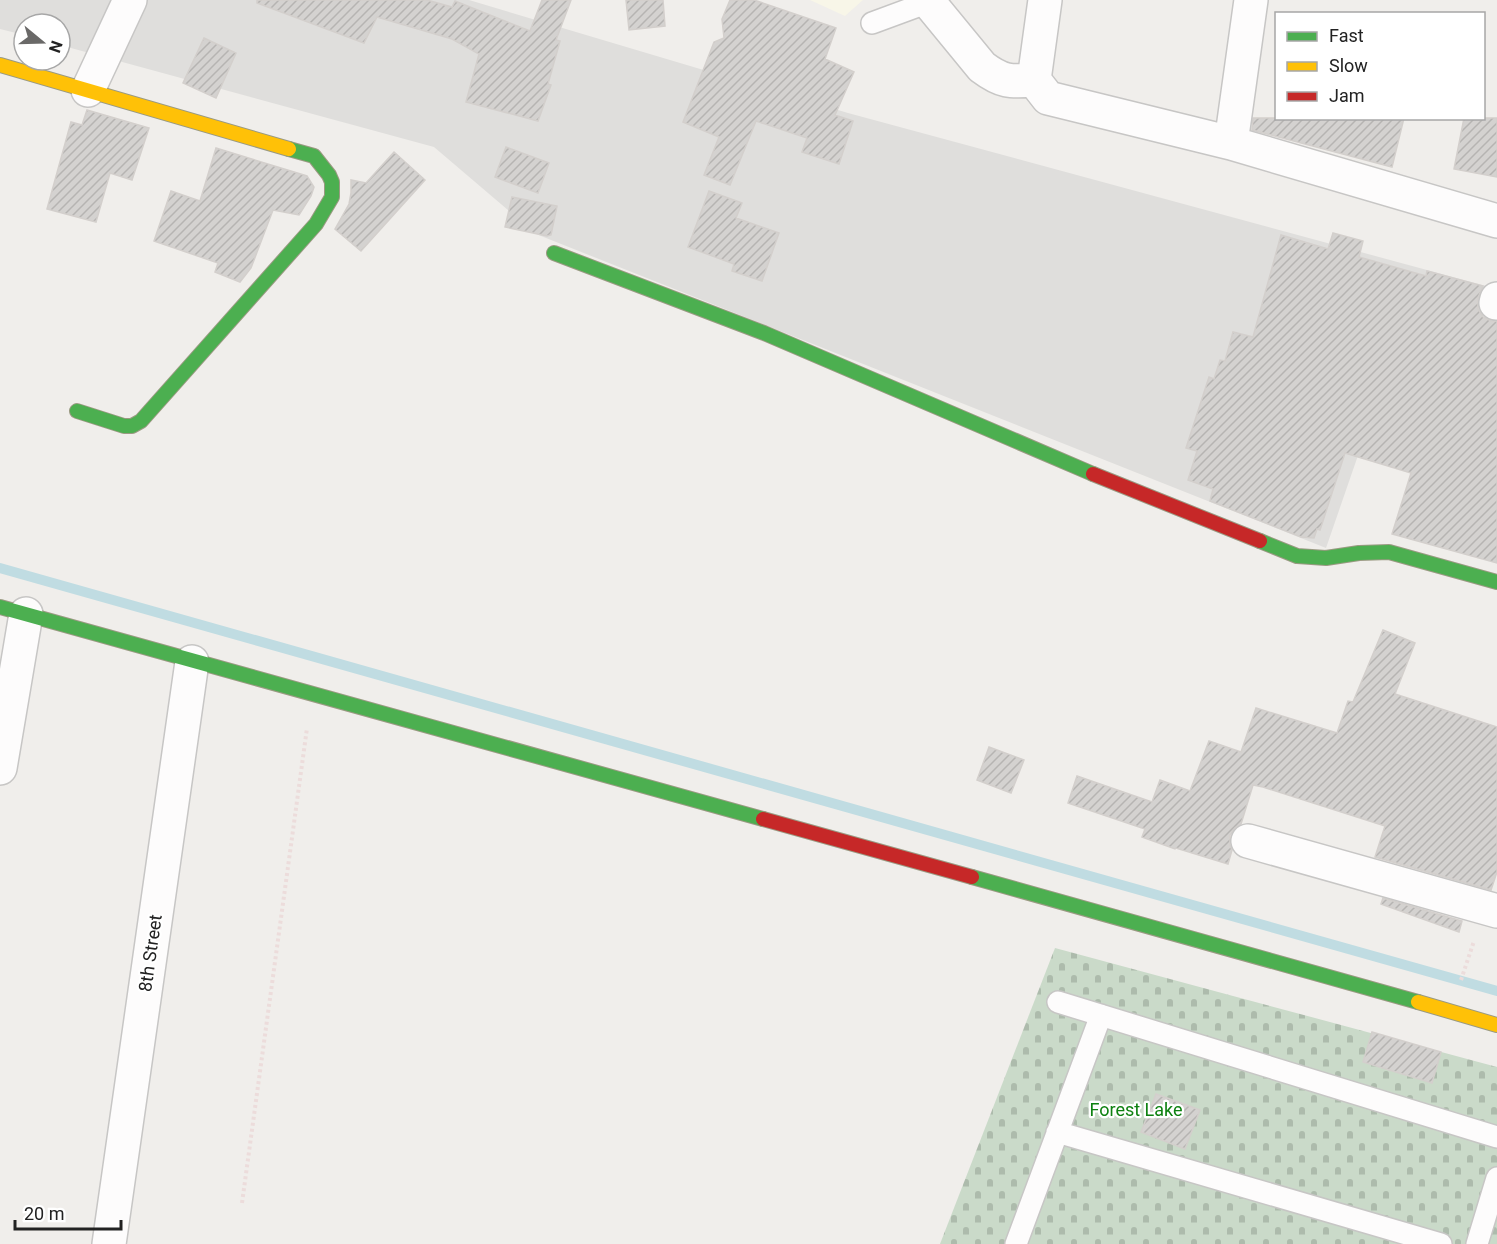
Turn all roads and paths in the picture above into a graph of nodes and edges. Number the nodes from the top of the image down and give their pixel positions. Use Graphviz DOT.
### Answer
graph roads {
  1 [pos="130,0"];
  2 [pos="1045,0"];
  3 [pos="1251,0"];
  4 [pos="928,1"];
  5 [pos="872,22"];
  6 [pos="0,65"];
  7 [pos="1034,80"];
  8 [pos="88,90"];
  9 [pos="1231,143"];
  10 [pos="1497,220"];
  11 [pos="554,253"];
  12 [pos="77,411"];
  13 [pos="1497,582"];
  14 [pos="13,610"];
  15 [pos="192,662"];
  16 [pos="311,695"];
  17 [pos="0,768"];
  18 [pos="1248,841"];
  19 [pos="1497,911"];
  20 [pos="1474,939"];
  21 [pos="1457,990"];
  22 [pos="1059,1002"];
  23 [pos="1101,1015"];
  24 [pos="1497,1026"];
  25 [pos="1057,1132"];
  26 [pos="1497,1137"];
  27 [pos="1497,1178"];
  28 [pos="242,1203"];
  29 [pos="109,1244"];
  30 [pos="1017,1244"];
  31 [pos="1441,1244"];
  32 [pos="1477,1244"];
  1 -- 8 [label="street"];
  2 -- 7 [label="street"];
  3 -- 9 [label="street"];
  4 -- 5 [label="lane"];
  4 -- 7 [label="street"];
  6 -- 8 [label="street"];
  7 -- 9 [label="street"];
  8 -- 12 [label="street"];
  9 -- 10 [label="street"];
  11 -- 13 [label="street"];
  14 -- 15 [label="street"];
  14 -- 17 [label="street"];
  15 -- 16 [label="street"];
  15 -- 29 [label="street, 8th Street"];
  16 -- 24 [label="street"];
  16 -- 28 [label="path"];
  18 -- 19 [label="street"];
  20 -- 21 [label="path"];
  22 -- 23 [label="lane"];
  23 -- 25 [label="lane"];
  23 -- 26 [label="lane"];
  25 -- 30 [label="lane"];
  25 -- 31 [label="lane"];
  27 -- 32 [label="lane"];
}
